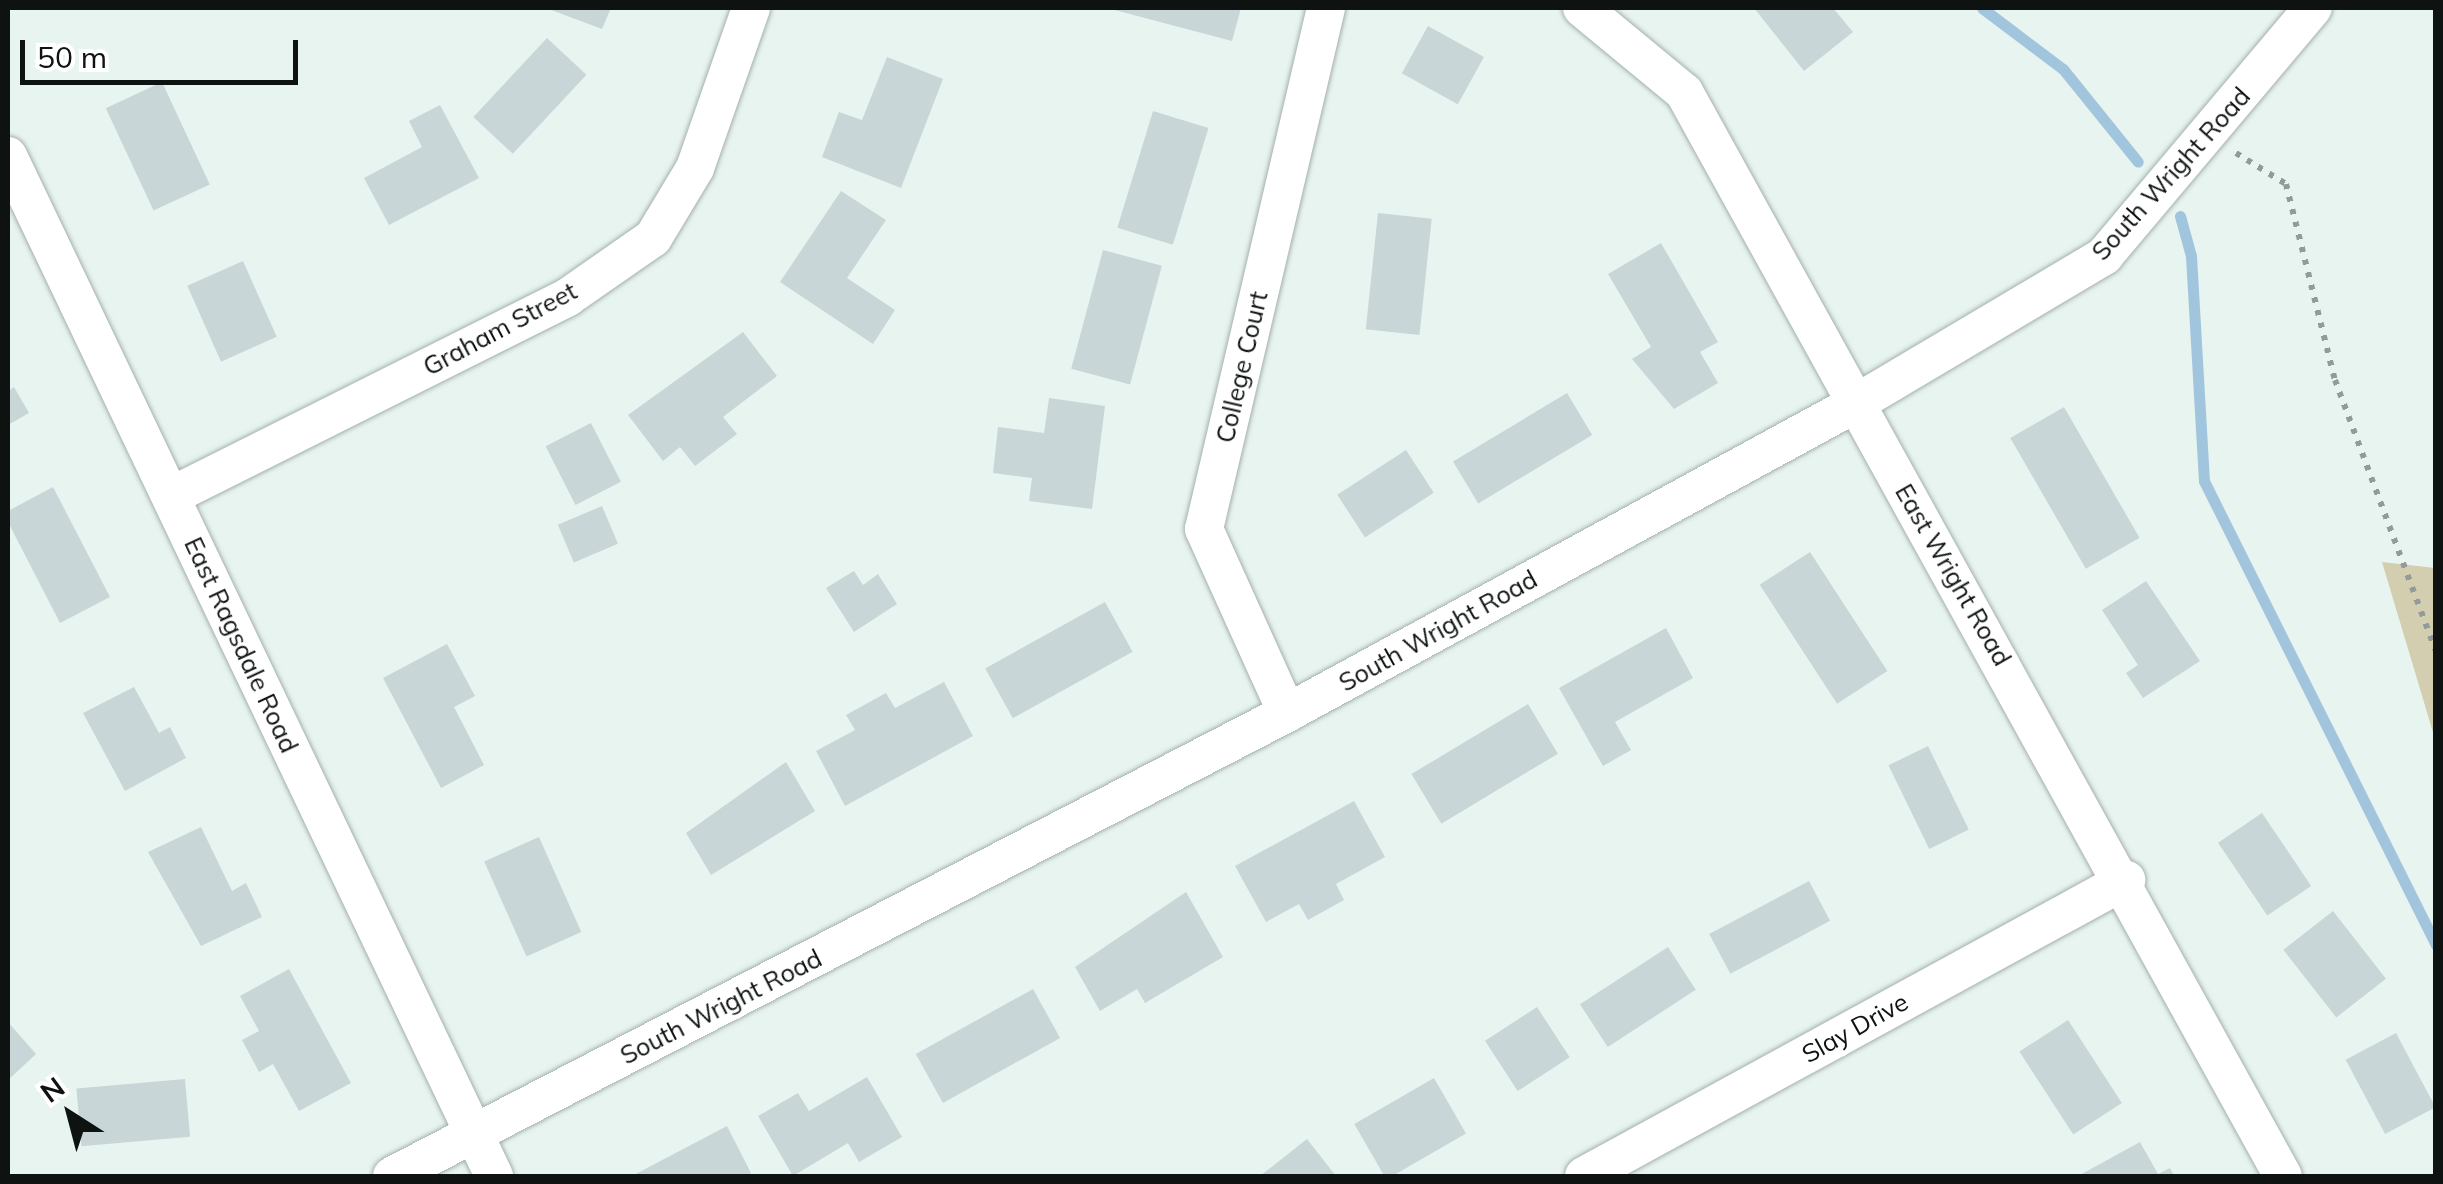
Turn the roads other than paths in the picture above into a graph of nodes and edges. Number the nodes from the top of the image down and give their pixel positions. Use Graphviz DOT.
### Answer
graph roads {
  1 [pos="750,8"];
  2 [pos="1326,8"];
  3 [pos="1582,8"];
  4 [pos="2313,8"];
  5 [pos="8,156"];
  6 [pos="1856,404"];
  7 [pos="171,496"];
  8 [pos="1287,713"];
  9 [pos="2126,880"];
  10 [pos="473,1135"];
  11 [pos="392,1176"];
  12 [pos="494,1176"];
  13 [pos="1584,1176"];
  14 [pos="2283,1176"];
  1 -- 7 [label="street, Graham Street"];
  2 -- 8 [label="street, College Court"];
  3 -- 6 [label="street, East Wright Road"];
  4 -- 6 [label="street, South Wright Road"];
  5 -- 7 [label="street, East Ragsdale Road"];
  6 -- 8 [label="street, South Wright Road"];
  6 -- 9 [label="street, East Wright Road"];
  7 -- 10 [label="street, East Ragsdale Road"];
  8 -- 10 [label="street, South Wright Road"];
  9 -- 13 [label="street, Slay Drive"];
  9 -- 14 [label="street, East Wright Road"];
  10 -- 11 [label="street, South Wright Road"];
  10 -- 12 [label="street, East Ragsdale Road"];
}
